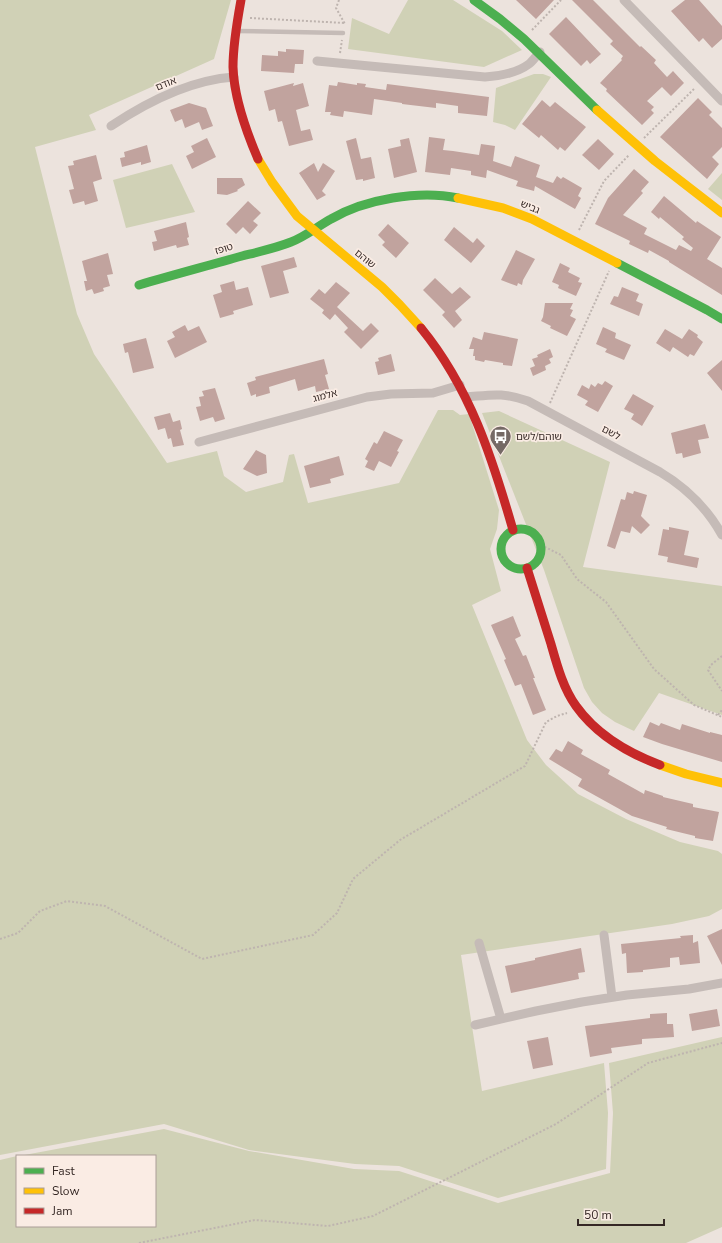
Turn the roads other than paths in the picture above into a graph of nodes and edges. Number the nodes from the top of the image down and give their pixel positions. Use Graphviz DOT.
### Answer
graph roads {
  1 [pos="241,0"];
  2 [pos="474,0"];
  3 [pos="624,0"];
  4 [pos="236,31"];
  5 [pos="344,33"];
  6 [pos="540,52"];
  7 [pos="317,61"];
  8 [pos="234,77"];
  9 [pos="722,100"];
  10 [pos="111,126"];
  11 [pos="722,213"];
  12 [pos="314,230"];
  13 [pos="139,285"];
  14 [pos="722,320"];
  15 [pos="460,385"];
  16 [pos="466,397"];
  17 [pos="199,442"];
  18 [pos="513,530"];
  19 [pos="722,535"];
  20 [pos="526,568"];
  21 [pos="722,783"];
  22 [pos="604,935"];
  23 [pos="480,944"];
  24 [pos="722,983"];
  25 [pos="612,997"];
  26 [pos="501,1019"];
  27 [pos="475,1025"];
  1 -- 4 [label="street, שוהם"];
  2 -- 6 [label="street"];
  3 -- 9 [label="street"];
  4 -- 5 [label="lane"];
  4 -- 8 [label="street, שוהם"];
  6 -- 7 [label="street"];
  6 -- 11 [label="street"];
  8 -- 10 [label="street, אודם"];
  8 -- 12 [label="street, שוהם"];
  12 -- 13 [label="street, טופז"];
  12 -- 14 [label="street, גביש"];
  12 -- 15 [label="street, שוהם"];
  15 -- 16 [label="street, שוהם"];
  15 -- 17 [label="street, אלמוג"];
  16 -- 18 [label="street, שוהם"];
  16 -- 19 [label="street, לשם"];
  18 -- 20 [label="street"];
  18 -- 20 [label="street"];
  20 -- 21 [label="street"];
  22 -- 25 [label="street"];
  23 -- 26 [label="street"];
  24 -- 25 [label="street"];
  25 -- 26 [label="street"];
  26 -- 27 [label="street"];
}
